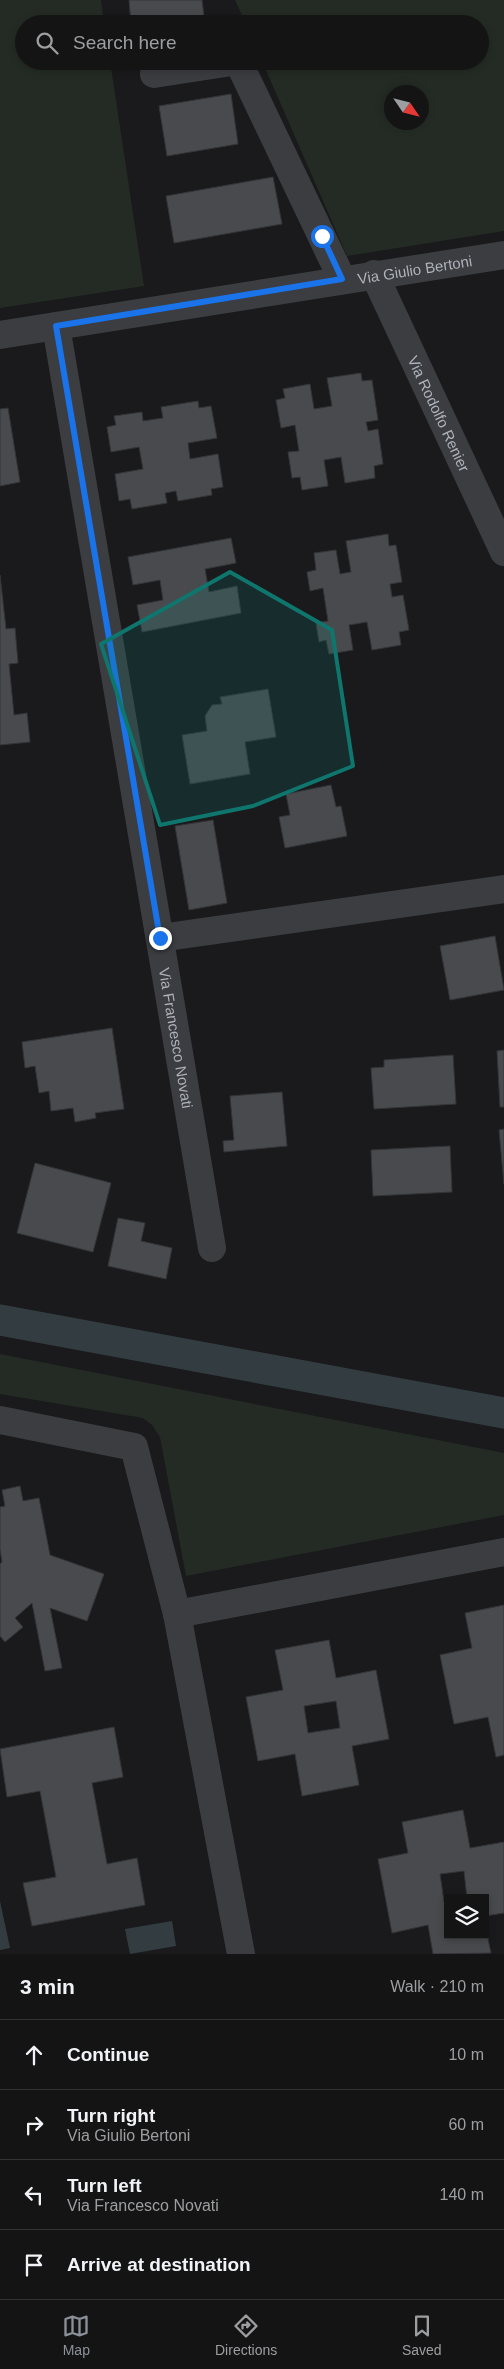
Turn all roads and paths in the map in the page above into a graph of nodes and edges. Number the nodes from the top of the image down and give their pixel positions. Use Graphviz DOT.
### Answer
graph roads {
  1 [pos="180,70"];
  2 [pos="242,70"];
  3 [pos="154,74"];
  4 [pos="504,254"];
  5 [pos="374,274"];
  6 [pos="342,279"];
  7 [pos="56,326"];
  8 [pos="0,335"];
  9 [pos="504,552"];
  10 [pos="504,889"];
  11 [pos="160,938"];
  12 [pos="212,1248"];
  13 [pos="0,1420"];
  14 [pos="504,1552"];
  15 [pos="177,1614"];
  16 [pos="241,1954"];
  1 -- 3 [label="street"];
  2 -- 6 [label="street"];
  4 -- 5 [label="street, Via Giulio Bertoni"];
  5 -- 6 [label="street, Via Giulio Bertoni"];
  5 -- 9 [label="street, Via Rodolfo Renier"];
  6 -- 7 [label="street, Via Giulio Bertoni"];
  7 -- 8 [label="street, Via Giulio Bertoni"];
  7 -- 11 [label="street, Via Francesco Novati"];
  10 -- 11 [label="street"];
  11 -- 12 [label="street, Via Francesco Novati"];
  13 -- 15 [label="street"];
  14 -- 15 [label="street"];
  15 -- 16 [label="street"];
}
